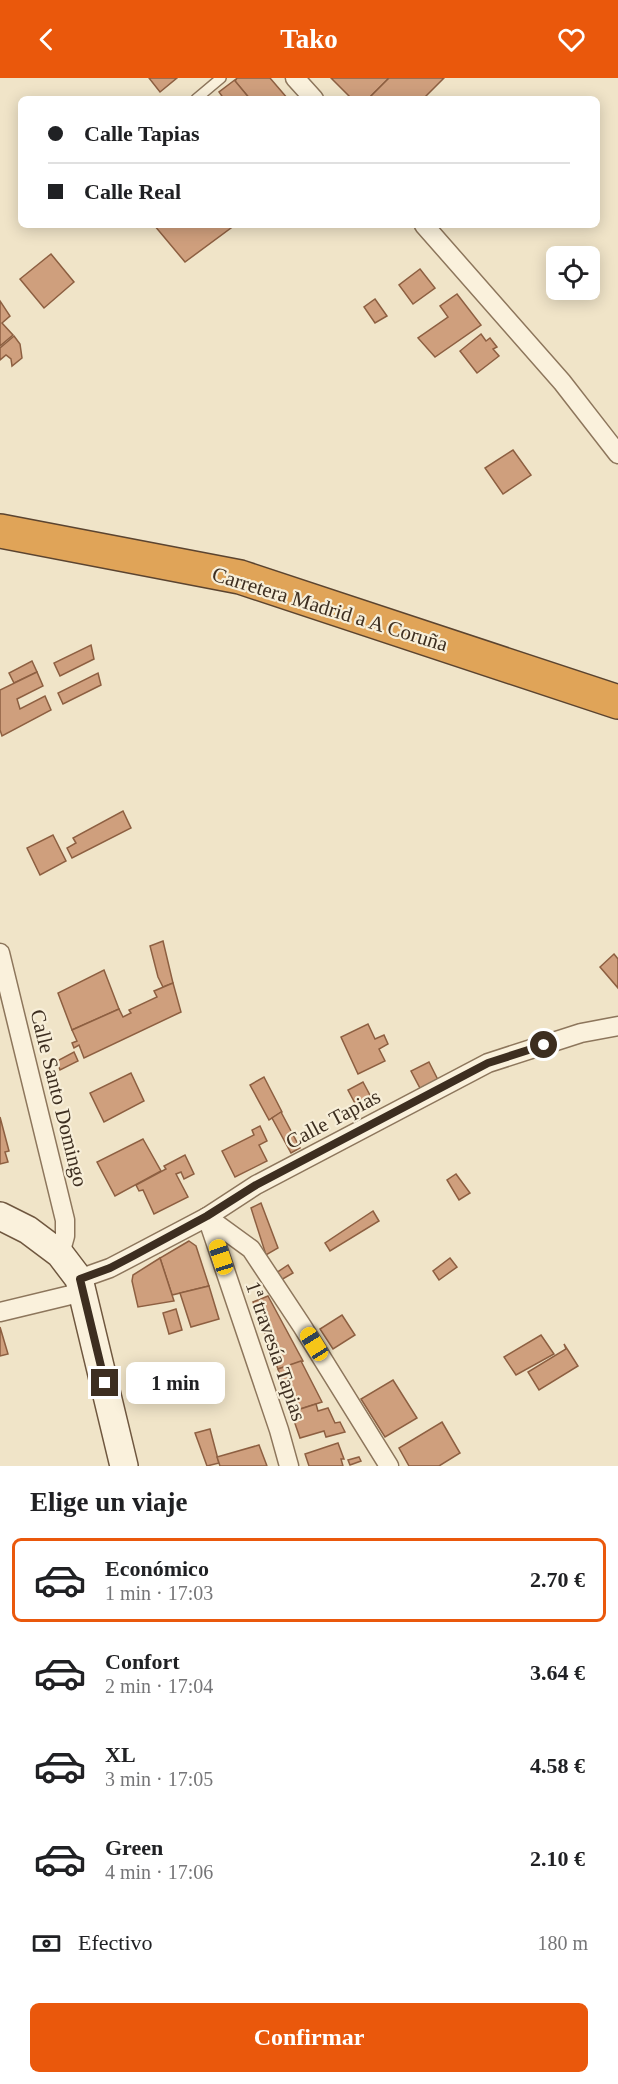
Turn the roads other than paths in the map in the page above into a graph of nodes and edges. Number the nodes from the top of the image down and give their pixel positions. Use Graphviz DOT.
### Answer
graph roads {
  1 [pos="221,78"];
  2 [pos="295,78"];
  3 [pos="200,96"];
  4 [pos="311,96"];
  5 [pos="427,228"];
  6 [pos="618,454"];
  7 [pos="0,531"];
  8 [pos="618,702"];
  9 [pos="0,953"];
  10 [pos="618,1026"];
  11 [pos="0,1216"];
  12 [pos="207,1216"];
  13 [pos="60,1254"];
  14 [pos="81,1286"];
  15 [pos="0,1312"];
  16 [pos="123,1466"];
  17 [pos="289,1466"];
  18 [pos="389,1466"];
  1 -- 3 [label="lane"];
  2 -- 4 [label="street"];
  5 -- 6 [label="street"];
  7 -- 8 [label="highway, Carretera Madrid a A Coruña"];
  9 -- 13 [label="street, Calle Santo Domingo"];
  10 -- 12 [label="street, Calle Tapias"];
  11 -- 13 [label="main road"];
  12 -- 14 [label="street, Calle Tapias"];
  12 -- 17 [label="street, 1ª travesía Tapias"];
  12 -- 18 [label="street"];
  13 -- 14 [label="main road"];
  14 -- 15 [label="street, Calle Tapias"];
  14 -- 16 [label="main road"];
}
